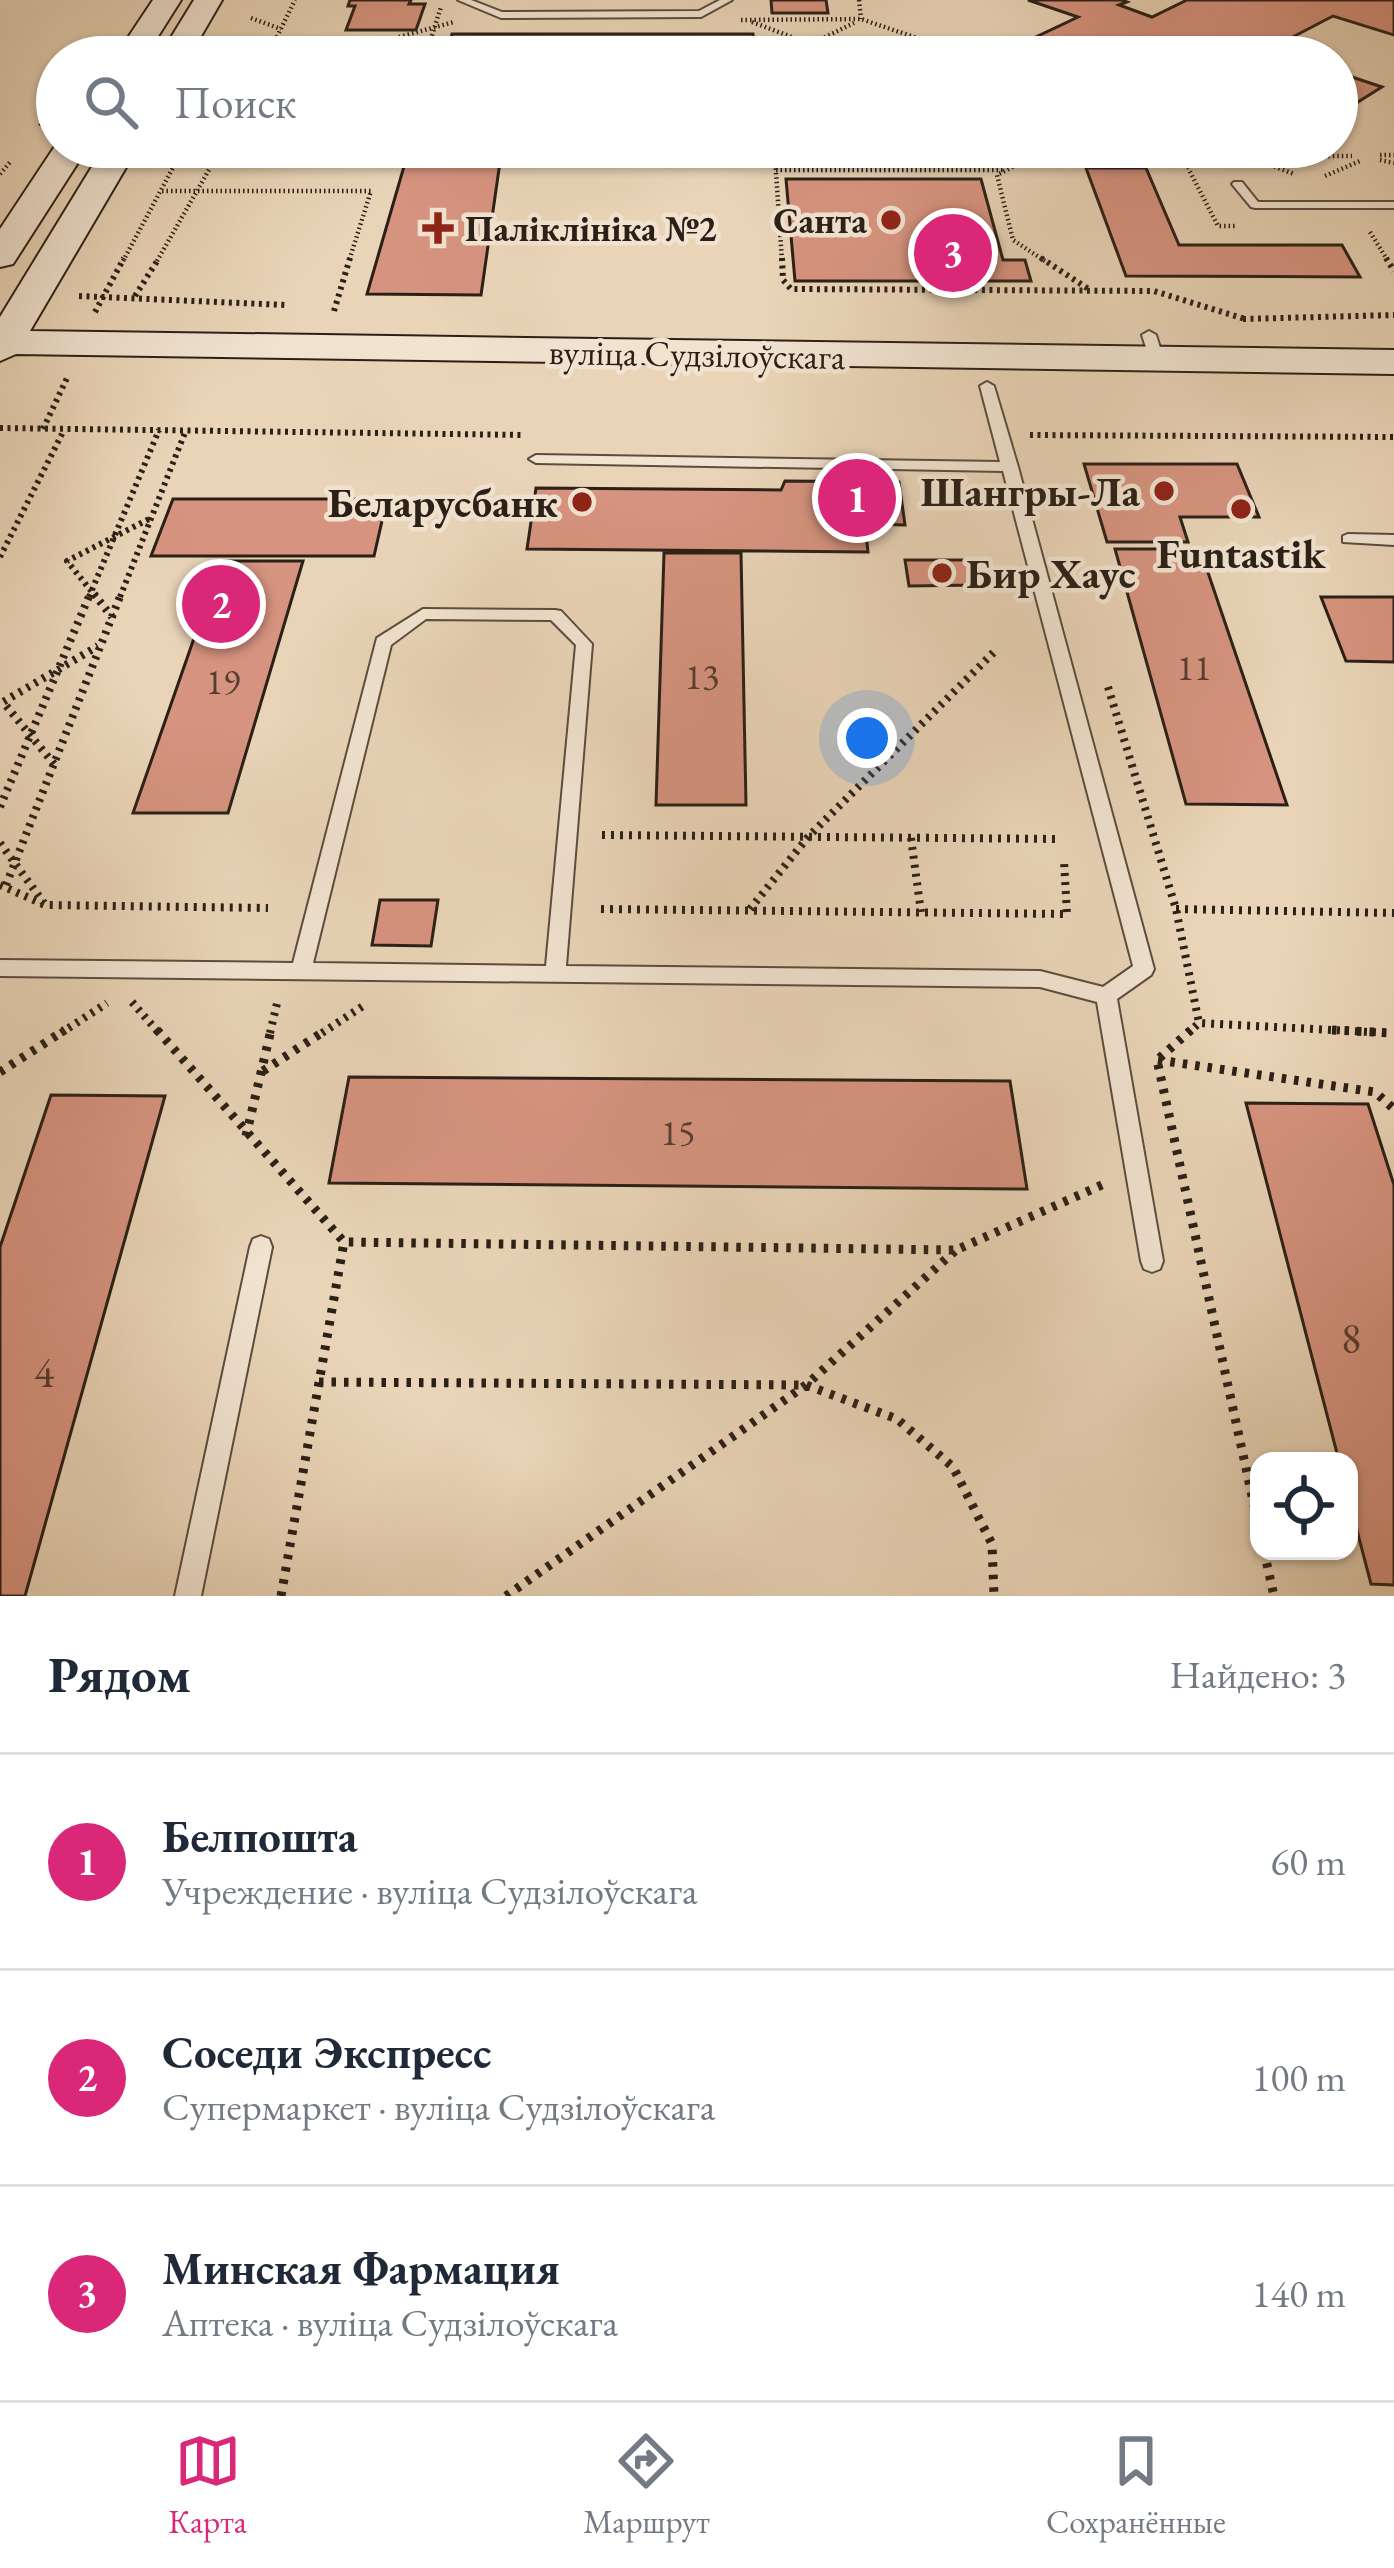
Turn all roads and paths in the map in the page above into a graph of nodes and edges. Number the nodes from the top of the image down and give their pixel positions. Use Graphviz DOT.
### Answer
graph roads {
  1 [pos="167,0"];
  2 [pos="208,0"];
  3 [pos="295,0"];
  4 [pos="443,0"];
  5 [pos="464,0"];
  6 [pos="727,0"];
  7 [pos="746,0"];
  8 [pos="859,0"];
  9 [pos="251,18"];
  10 [pos="861,20"];
  11 [pos="455,22"];
  12 [pos="434,28"];
  13 [pos="281,29"];
  14 [pos="144,36"];
  15 [pos="187,36"];
  16 [pos="278,36"];
  17 [pos="404,36"];
  18 [pos="432,36"];
  19 [pos="789,36"];
  20 [pos="827,36"];
  21 [pos="906,36"];
  22 [pos="1380,157"];
  23 [pos="1394,159"];
  24 [pos="57,168"];
  25 [pos="109,168"];
  26 [pos="174,168"];
  27 [pos="212,168"];
  28 [pos="1010,168"];
  29 [pos="1344,168"];
  30 [pos="776,170"];
  31 [pos="1006,170"];
  32 [pos="1313,182"];
  33 [pos="1238,184"];
  34 [pos="162,191"];
  35 [pos="200,192"];
  36 [pos="1394,206"];
  37 [pos="1366,226"];
  38 [pos="0,256"];
  39 [pos="1394,271"];
  40 [pos="1092,291"];
  41 [pos="33,296"];
  42 [pos="100,296"];
  43 [pos="1100,296"];
  44 [pos="134,298"];
  45 [pos="289,305"];
  46 [pos="334,308"];
  47 [pos="358,308"];
  48 [pos="1394,315"];
  49 [pos="1245,319"];
  50 [pos="1225,320"];
  51 [pos="331,322"];
  52 [pos="1,353"];
  53 [pos="1394,362"];
  54 [pos="987,386"];
  55 [pos="1394,392"];
  56 [pos="0,428"];
  57 [pos="43,429"];
  58 [pos="64,429"];
  59 [pos="159,430"];
  60 [pos="186,430"];
  61 [pos="536,459"];
  62 [pos="1011,466"];
  63 [pos="151,518"];
  64 [pos="114,536"];
  65 [pos="1348,539"];
  66 [pos="1394,540"];
  67 [pos="0,557"];
  68 [pos="91,593"];
  69 [pos="112,617"];
  70 [pos="101,644"];
  71 [pos="995,651"];
  72 [pos="58,669"];
  73 [pos="30,737"];
  74 [pos="54,764"];
  75 [pos="0,807"];
  76 [pos="602,836"];
  77 [pos="808,837"];
  78 [pos="911,838"];
  79 [pos="1059,839"];
  80 [pos="0,843"];
  81 [pos="16,861"];
  82 [pos="1064,861"];
  83 [pos="3,885"];
  84 [pos="45,904"];
  85 [pos="268,908"];
  86 [pos="601,909"];
  87 [pos="749,910"];
  88 [pos="921,912"];
  89 [pos="1394,913"];
  90 [pos="0,968"];
  91 [pos="301,970"];
  92 [pos="555,974"];
  93 [pos="123,992"];
  94 [pos="145,993"];
  95 [pos="1106,996"];
  96 [pos="256,997"];
  97 [pos="358,997"];
  98 [pos="278,998"];
  99 [pos="298,998"];
  100 [pos="1199,1023"];
  101 [pos="1394,1033"];
  102 [pos="1157,1060"];
  103 [pos="0,1072"];
  104 [pos="261,1072"];
  105 [pos="1394,1109"];
  106 [pos="246,1136"];
  107 [pos="1104,1161"];
  108 [pos="344,1242"];
  109 [pos="261,1247"];
  110 [pos="956,1250"];
  111 [pos="1152,1261"];
  112 [pos="319,1382"];
  113 [pos="806,1385"];
  114 [pos="1250,1487"];
  115 [pos="1266,1560"];
  116 [pos="188,1596"];
  117 [pos="281,1596"];
  118 [pos="506,1596"];
  119 [pos="994,1596"];
  120 [pos="1274,1596"];
  1 -- 14 [label="main road"];
  2 -- 15 [label="main road"];
  3 -- 13 [label="path"];
  4 -- 12 [label="path"];
  5 -- 6 [label="lane"];
  7 -- 19 [label="path"];
  8 -- 10 [label="path"];
  9 -- 13 [label="path"];
  10 -- 20 [label="path"];
  10 -- 21 [label="path"];
  11 -- 12 [label="path"];
  12 -- 17 [label="path"];
  12 -- 18 [label="path"];
  13 -- 16 [label="path"];
  22 -- 23 [label="path"];
  24 -- 38 [label="main road"];
  25 -- 41 [label="main road"];
  26 -- 34 [label="path"];
  27 -- 35 [label="path"];
  28 -- 31 [label="path"];
  29 -- 32 [label="path"];
  30 -- 31 [label="path"];
  30 -- 40 [label="path"];
  31 -- 40 [label="path"];
  33 -- 36 [label="lane"];
  34 -- 35 [label="path"];
  34 -- 42 [label="path"];
  35 -- 44 [label="path"];
  35 -- 46 [label="path"];
  37 -- 39 [label="path"];
  40 -- 43 [label="path"];
  40 -- 49 [label="path"];
  41 -- 42 [label="path"];
  41 -- 52 [label="main road"];
  42 -- 44 [label="path"];
  44 -- 45 [label="path"];
  46 -- 47 [label="path"];
  46 -- 51 [label="path"];
  48 -- 49 [label="path"];
  49 -- 50 [label="path"];
  52 -- 53 [label="main road, вуліца Судзілоўскага"];
  52 -- 54 [label="main road, вуліца Судзілоўскага"];
  54 -- 55 [label="main road, вуліца Судзілоўскага"];
  54 -- 62 [label="lane"];
  56 -- 57 [label="path"];
  58 -- 67 [label="path"];
  59 -- 64 [label="path"];
  60 -- 63 [label="path"];
  61 -- 62 [label="lane"];
  62 -- 95 [label="lane"];
  63 -- 64 [label="path"];
  63 -- 69 [label="path"];
  64 -- 68 [label="path"];
  64 -- 68 [label="path"];
  65 -- 66 [label="lane"];
  68 -- 69 [label="path"];
  68 -- 72 [label="path"];
  69 -- 70 [label="path"];
  70 -- 72 [label="path"];
  70 -- 74 [label="path"];
  71 -- 77 [label="path"];
  72 -- 73 [label="path"];
  72 -- 73 [label="path"];
  73 -- 74 [label="path"];
  73 -- 75 [label="path"];
  74 -- 81 [label="path"];
  76 -- 77 [label="path"];
  77 -- 78 [label="path"];
  77 -- 87 [label="path"];
  78 -- 79 [label="path"];
  78 -- 88 [label="path"];
  80 -- 81 [label="path"];
  81 -- 83 [label="path"];
  81 -- 84 [label="path"];
  82 -- 88 [label="path"];
  83 -- 84 [label="path"];
  84 -- 85 [label="path"];
  86 -- 87 [label="path"];
  87 -- 88 [label="path"];
  89 -- 100 [label="path"];
  90 -- 91 [label="lane"];
  91 -- 92 [label="lane"];
  91 -- 92 [label="lane"];
  92 -- 95 [label="lane"];
  93 -- 94 [label="path"];
  93 -- 103 [label="path"];
  93 -- 106 [label="path"];
  95 -- 111 [label="lane"];
  96 -- 98 [label="path"];
  97 -- 104 [label="path"];
  98 -- 99 [label="path"];
  98 -- 104 [label="path"];
  100 -- 101 [label="path"];
  100 -- 102 [label="path"];
  102 -- 105 [label="path"];
  102 -- 114 [label="path"];
  104 -- 106 [label="path"];
  106 -- 108 [label="path"];
  107 -- 110 [label="path"];
  108 -- 110 [label="path"];
  108 -- 112 [label="path"];
  109 -- 116 [label="lane"];
  110 -- 113 [label="path"];
  112 -- 113 [label="path"];
  112 -- 117 [label="path"];
  113 -- 118 [label="path"];
  113 -- 119 [label="path"];
  115 -- 120 [label="path"];
}
